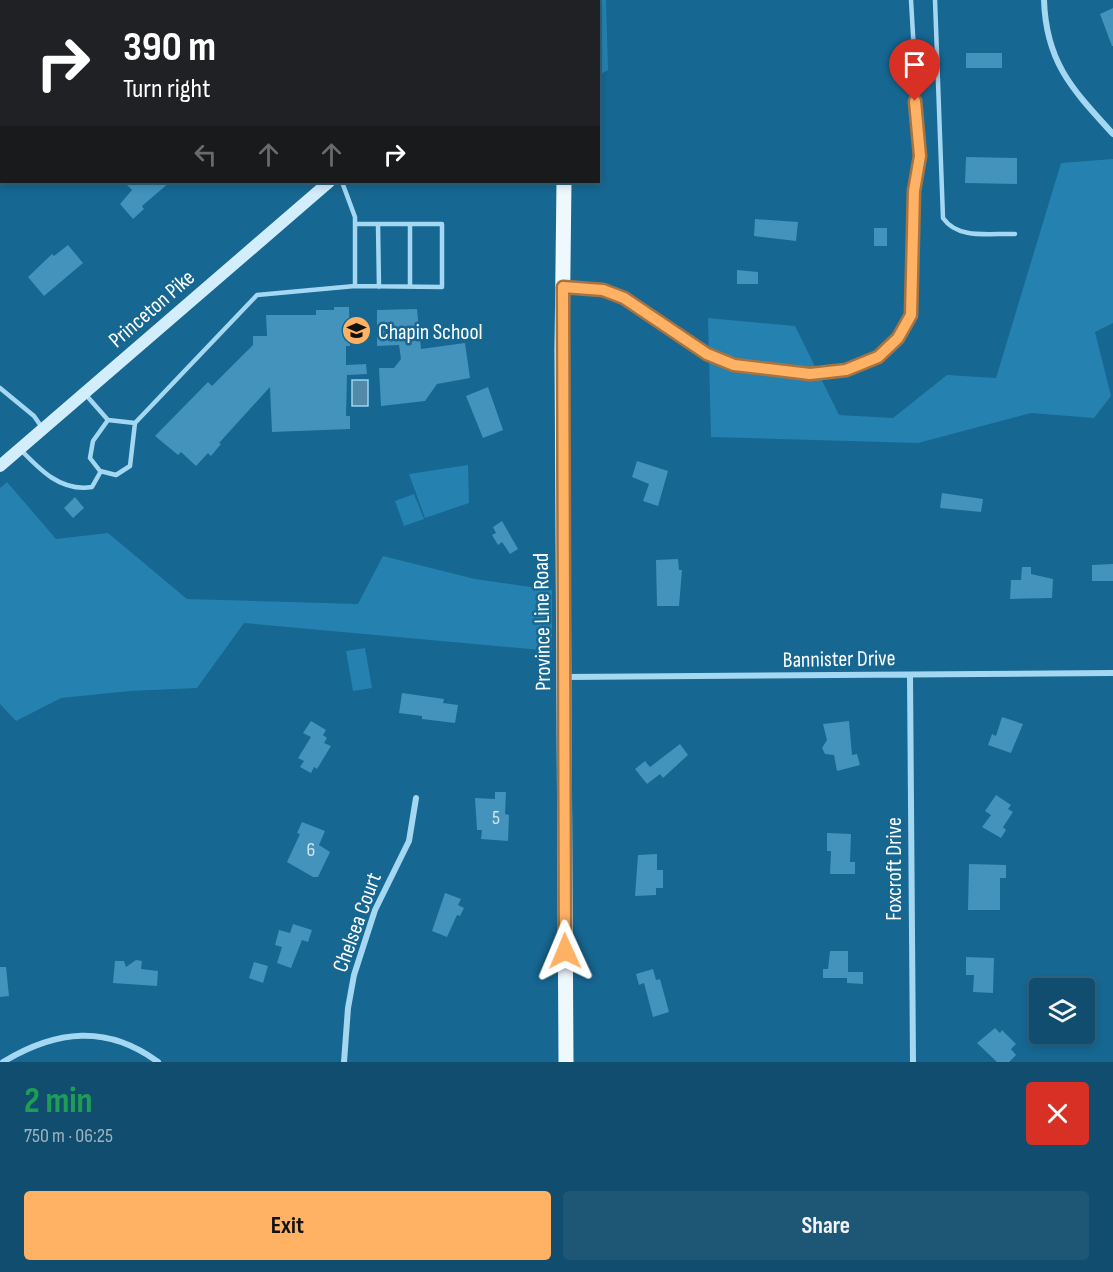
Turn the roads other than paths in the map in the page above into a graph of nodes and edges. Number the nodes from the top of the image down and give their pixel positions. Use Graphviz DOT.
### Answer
graph roads {
  1 [pos="910,0"];
  2 [pos="935,0"];
  3 [pos="1044,0"];
  4 [pos="1113,134"];
  5 [pos="328,183"];
  6 [pos="342,183"];
  7 [pos="564,183"];
  8 [pos="355,224"];
  9 [pos="378,224"];
  10 [pos="410,224"];
  11 [pos="1015,234"];
  12 [pos="355,286"];
  13 [pos="380,287"];
  14 [pos="410,287"];
  15 [pos="563,287"];
  16 [pos="0,388"];
  17 [pos="84,393"];
  18 [pos="108,420"];
  19 [pos="135,423"];
  20 [pos="43,429"];
  21 [pos="20,448"];
  22 [pos="0,466"];
  23 [pos="101,471"];
  24 [pos="1113,673"];
  25 [pos="910,675"];
  26 [pos="565,677"];
  27 [pos="416,798"];
  28 [pos="3,1062"];
  29 [pos="158,1062"];
  30 [pos="344,1062"];
  31 [pos="566,1062"];
  32 [pos="913,1062"];
  1 -- 15 [label="lane"];
  2 -- 11 [label="lane"];
  3 -- 4 [label="street"];
  5 -- 17 [label="main road, Princeton Pike"];
  6 -- 8 [label="lane"];
  7 -- 15 [label="main road, Province Line Road"];
  8 -- 9 [label="lane"];
  8 -- 12 [label="lane"];
  9 -- 10 [label="lane"];
  9 -- 13 [label="lane"];
  10 -- 14 [label="lane"];
  10 -- 14 [label="lane"];
  12 -- 13 [label="lane"];
  12 -- 19 [label="lane"];
  13 -- 14 [label="lane"];
  15 -- 26 [label="main road, Province Line Road"];
  16 -- 20 [label="lane"];
  17 -- 18 [label="lane"];
  17 -- 20 [label="main road, Princeton Pike"];
  18 -- 19 [label="lane"];
  18 -- 23 [label="lane"];
  19 -- 23 [label="lane"];
  20 -- 21 [label="main road, Princeton Pike"];
  21 -- 22 [label="main road, Princeton Pike"];
  21 -- 23 [label="lane"];
  24 -- 25 [label="street, Bannister Drive"];
  25 -- 26 [label="street, Bannister Drive"];
  25 -- 32 [label="street, Foxcroft Drive"];
  26 -- 31 [label="main road, Province Line Road"];
  27 -- 30 [label="street, Chelsea Court"];
  28 -- 29 [label="street"];
}
